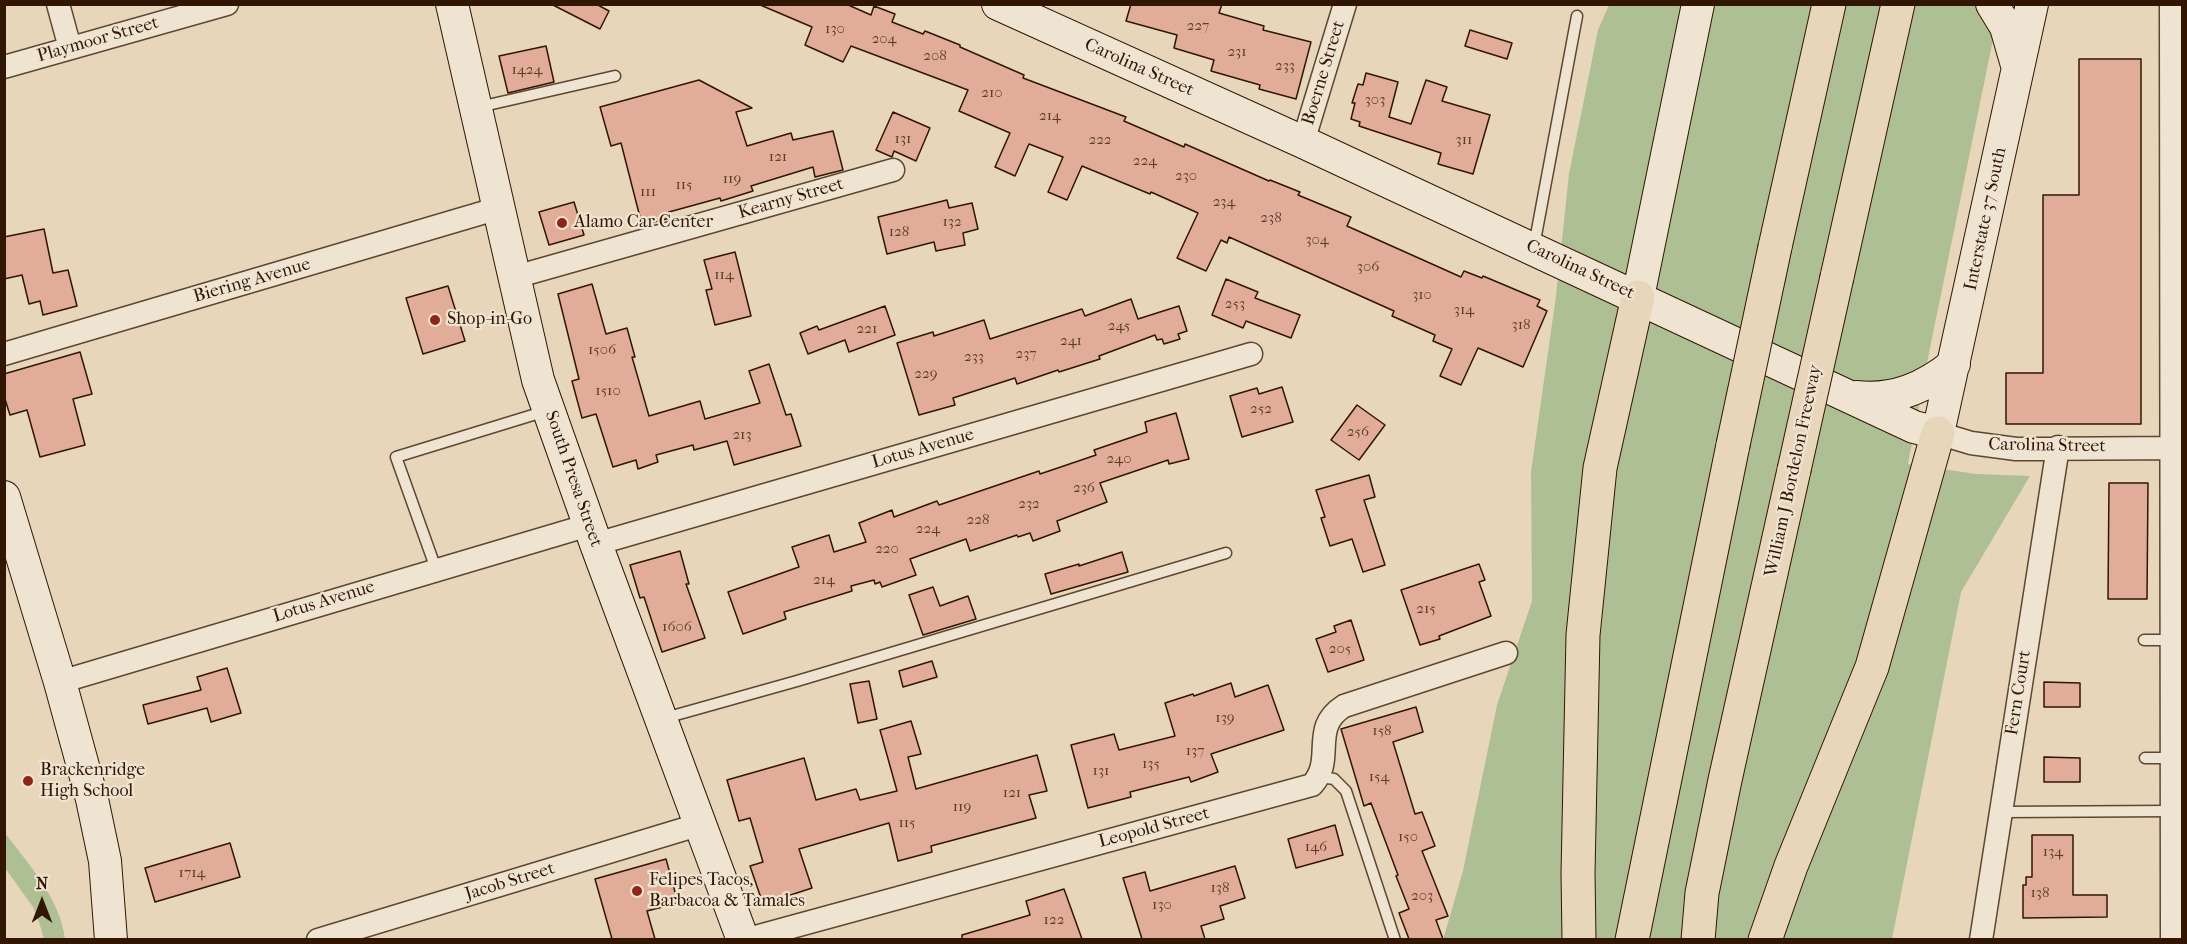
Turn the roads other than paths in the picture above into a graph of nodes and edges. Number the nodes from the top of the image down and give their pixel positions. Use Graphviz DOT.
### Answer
graph roads {
  1 [pos="57,4"];
  2 [pos="226,4"];
  3 [pos="452,4"];
  4 [pos="998,4"];
  5 [pos="1345,4"];
  6 [pos="1829,4"];
  7 [pos="1898,4"];
  8 [pos="1992,4"];
  9 [pos="2032,4"];
  10 [pos="2171,4"];
  11 [pos="1703,10"];
  12 [pos="1577,16"];
  13 [pos="70,48"];
  14 [pos="2177,51"];
  15 [pos="4,67"];
  16 [pos="2018,69"];
  17 [pos="615,76"];
  18 [pos="476,108"];
  19 [pos="1303,142"];
  20 [pos="2177,145"];
  21 [pos="893,170"];
  22 [pos="499,208"];
  23 [pos="1534,249"];
  24 [pos="515,277"];
  25 [pos="1638,297"];
  26 [pos="4,354"];
  27 [pos="1251,354"];
  28 [pos="1954,364"];
  29 [pos="1850,397"];
  30 [pos="549,410"];
  31 [pos="1938,434"];
  32 [pos="2058,447"];
  33 [pos="2177,448"];
  34 [pos="4,497"];
  35 [pos="592,534"];
  36 [pos="1226,554"];
  37 [pos="436,569"];
  38 [pos="2144,640"];
  39 [pos="2172,640"];
  40 [pos="1506,653"];
  41 [pos="60,682"];
  42 [pos="660,719"];
  43 [pos="2145,758"];
  44 [pos="2172,758"];
  45 [pos="1320,777"];
  46 [pos="2172,811"];
  47 [pos="2001,812"];
  48 [pos="701,825"];
  49 [pos="111,939"];
  50 [pos="318,939"];
  51 [pos="744,939"];
  52 [pos="1395,939"];
  53 [pos="1579,939"];
  54 [pos="1632,939"];
  55 [pos="1698,939"];
  56 [pos="1765,939"];
  57 [pos="1981,939"];
  58 [pos="2172,939"];
  1 -- 13 [label="street"];
  2 -- 13 [label="street, Playmoor Street"];
  3 -- 18 [label="main road, South Presa Street"];
  4 -- 19 [label="main road, Carolina Street"];
  5 -- 19 [label="street, Boerne Street"];
  6 -- 54 [label="highway, bridge"];
  7 -- 55 [label="highway, William J Bordelon Freeway, bridge"];
  8 -- 16 [label="main road"];
  9 -- 16 [label="main road, Interstate 37 South"];
  10 -- 14 [label="street"];
  11 -- 25 [label="main road"];
  12 -- 23 [label="lane"];
  13 -- 15 [label="street, Playmoor Street"];
  14 -- 20 [label="street"];
  16 -- 28 [label="main road, Interstate 37 South"];
  17 -- 18 [label="lane"];
  18 -- 22 [label="main road, South Presa Street"];
  19 -- 23 [label="main road, Carolina Street"];
  20 -- 33 [label="street"];
  21 -- 24 [label="street, Kearny Street"];
  22 -- 24 [label="main road, South Presa Street"];
  22 -- 26 [label="street, Biering Avenue"];
  23 -- 25 [label="main road, Carolina Street"];
  24 -- 30 [label="main road, South Presa Street"];
  25 -- 29 [label="main road, Carolina Street"];
  25 -- 53 [label="highway"];
  27 -- 35 [label="street, Lotus Avenue"];
  28 -- 29 [label="main road"];
  28 -- 31 [label="main road, Interstate 37 South"];
  29 -- 31 [label="main road, Carolina Street"];
  30 -- 35 [label="main road, South Presa Street"];
  30 -- 37 [label="lane"];
  31 -- 32 [label="street, Carolina Street"];
  31 -- 56 [label="highway"];
  32 -- 33 [label="street, Carolina Street"];
  32 -- 47 [label="street, Fern Court"];
  33 -- 39 [label="street"];
  34 -- 41 [label="main road"];
  35 -- 37 [label="street, Lotus Avenue"];
  35 -- 42 [label="main road, South Presa Street"];
  36 -- 42 [label="lane"];
  37 -- 41 [label="street, Lotus Avenue"];
  38 -- 39 [label="lane"];
  39 -- 44 [label="street"];
  40 -- 45 [label="street"];
  41 -- 49 [label="main road"];
  42 -- 48 [label="main road, South Presa Street"];
  43 -- 44 [label="lane"];
  44 -- 46 [label="street"];
  45 -- 51 [label="street, Leopold Street"];
  45 -- 52 [label="lane"];
  46 -- 47 [label="lane"];
  46 -- 58 [label="street"];
  47 -- 57 [label="street, Fern Court"];
  48 -- 50 [label="street, Jacob Street"];
  48 -- 51 [label="main road, South Presa Street"];
}
